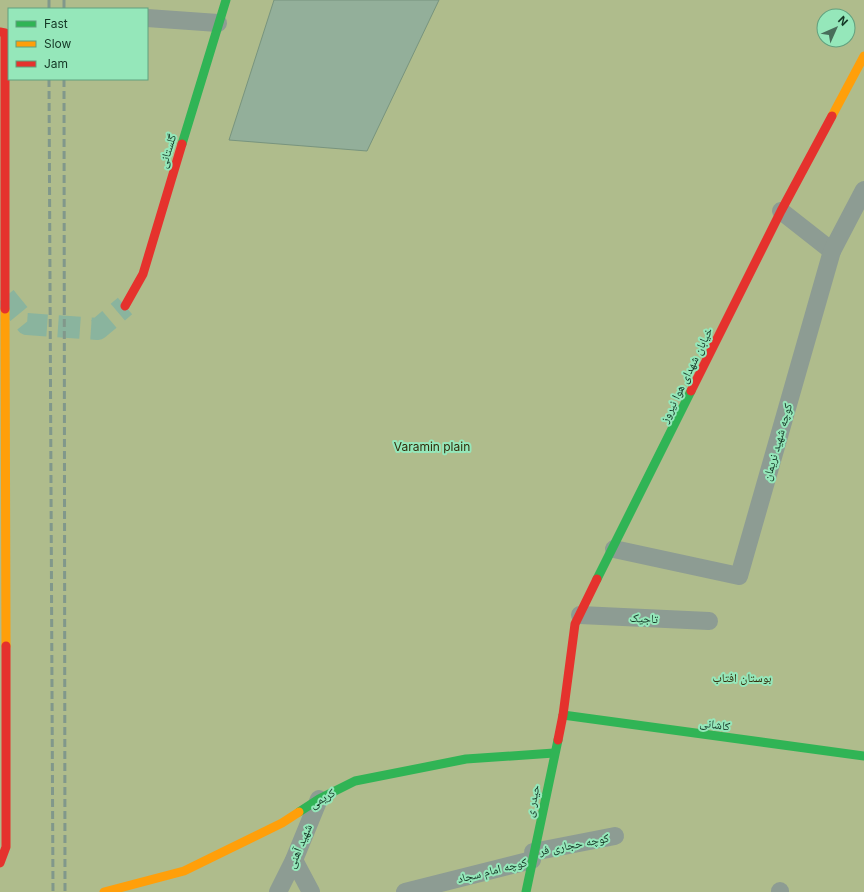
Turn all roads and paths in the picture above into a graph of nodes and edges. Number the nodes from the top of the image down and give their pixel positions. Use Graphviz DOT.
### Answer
graph roads {
  1 [pos="226,0"];
  2 [pos="148,18"];
  3 [pos="218,23"];
  4 [pos="0,32"];
  5 [pos="864,56"];
  6 [pos="864,190"];
  7 [pos="781,211"];
  8 [pos="832,251"];
  9 [pos="125,306"];
  10 [pos="614,549"];
  11 [pos="580,615"];
  12 [pos="709,621"];
  13 [pos="563,715"];
  14 [pos="554,752"];
  15 [pos="864,756"];
  16 [pos="319,799"];
  17 [pos="615,836"];
  18 [pos="533,856"];
  19 [pos="294,860"];
  20 [pos="0,863"];
  21 [pos="104,892"];
  22 [pos="278,892"];
  23 [pos="311,892"];
  24 [pos="405,892"];
  25 [pos="526,892"];
  1 -- 3 [label="main road, گلستانی"];
  2 -- 3 [label="street"];
  3 -- 9 [label="main road, گلستانی"];
  4 -- 20 [label="main road"];
  5 -- 7 [label="main road, خیابان شهدای هوا نیروز"];
  6 -- 8 [label="street, کوچه شهید نریمان"];
  7 -- 8 [label="street"];
  7 -- 10 [label="main road, خیابان شهدای هوا نیروز"];
  8 -- 10 [label="street, کوچه شهید نریمان"];
  10 -- 11 [label="main road, خیابان شهدای هوا نیروز"];
  11 -- 12 [label="street, تاجیک"];
  11 -- 13 [label="main road, خیابان شهدای هوا نیروز"];
  13 -- 14 [label="main road, حیدر ی"];
  13 -- 15 [label="main road, کاشانی"];
  14 -- 16 [label="main road, کریمی"];
  14 -- 18 [label="main road, حیدر ی"];
  16 -- 19 [label="street, شهید آهنی"];
  16 -- 21 [label="main road, کریمی"];
  17 -- 18 [label="street, کوچه حجاری فر"];
  18 -- 24 [label="street, کوچه امام سجاد"];
  18 -- 25 [label="main road, حیدر ی"];
  19 -- 22 [label="street, شهید آهنی"];
  19 -- 23 [label="street"];
}
